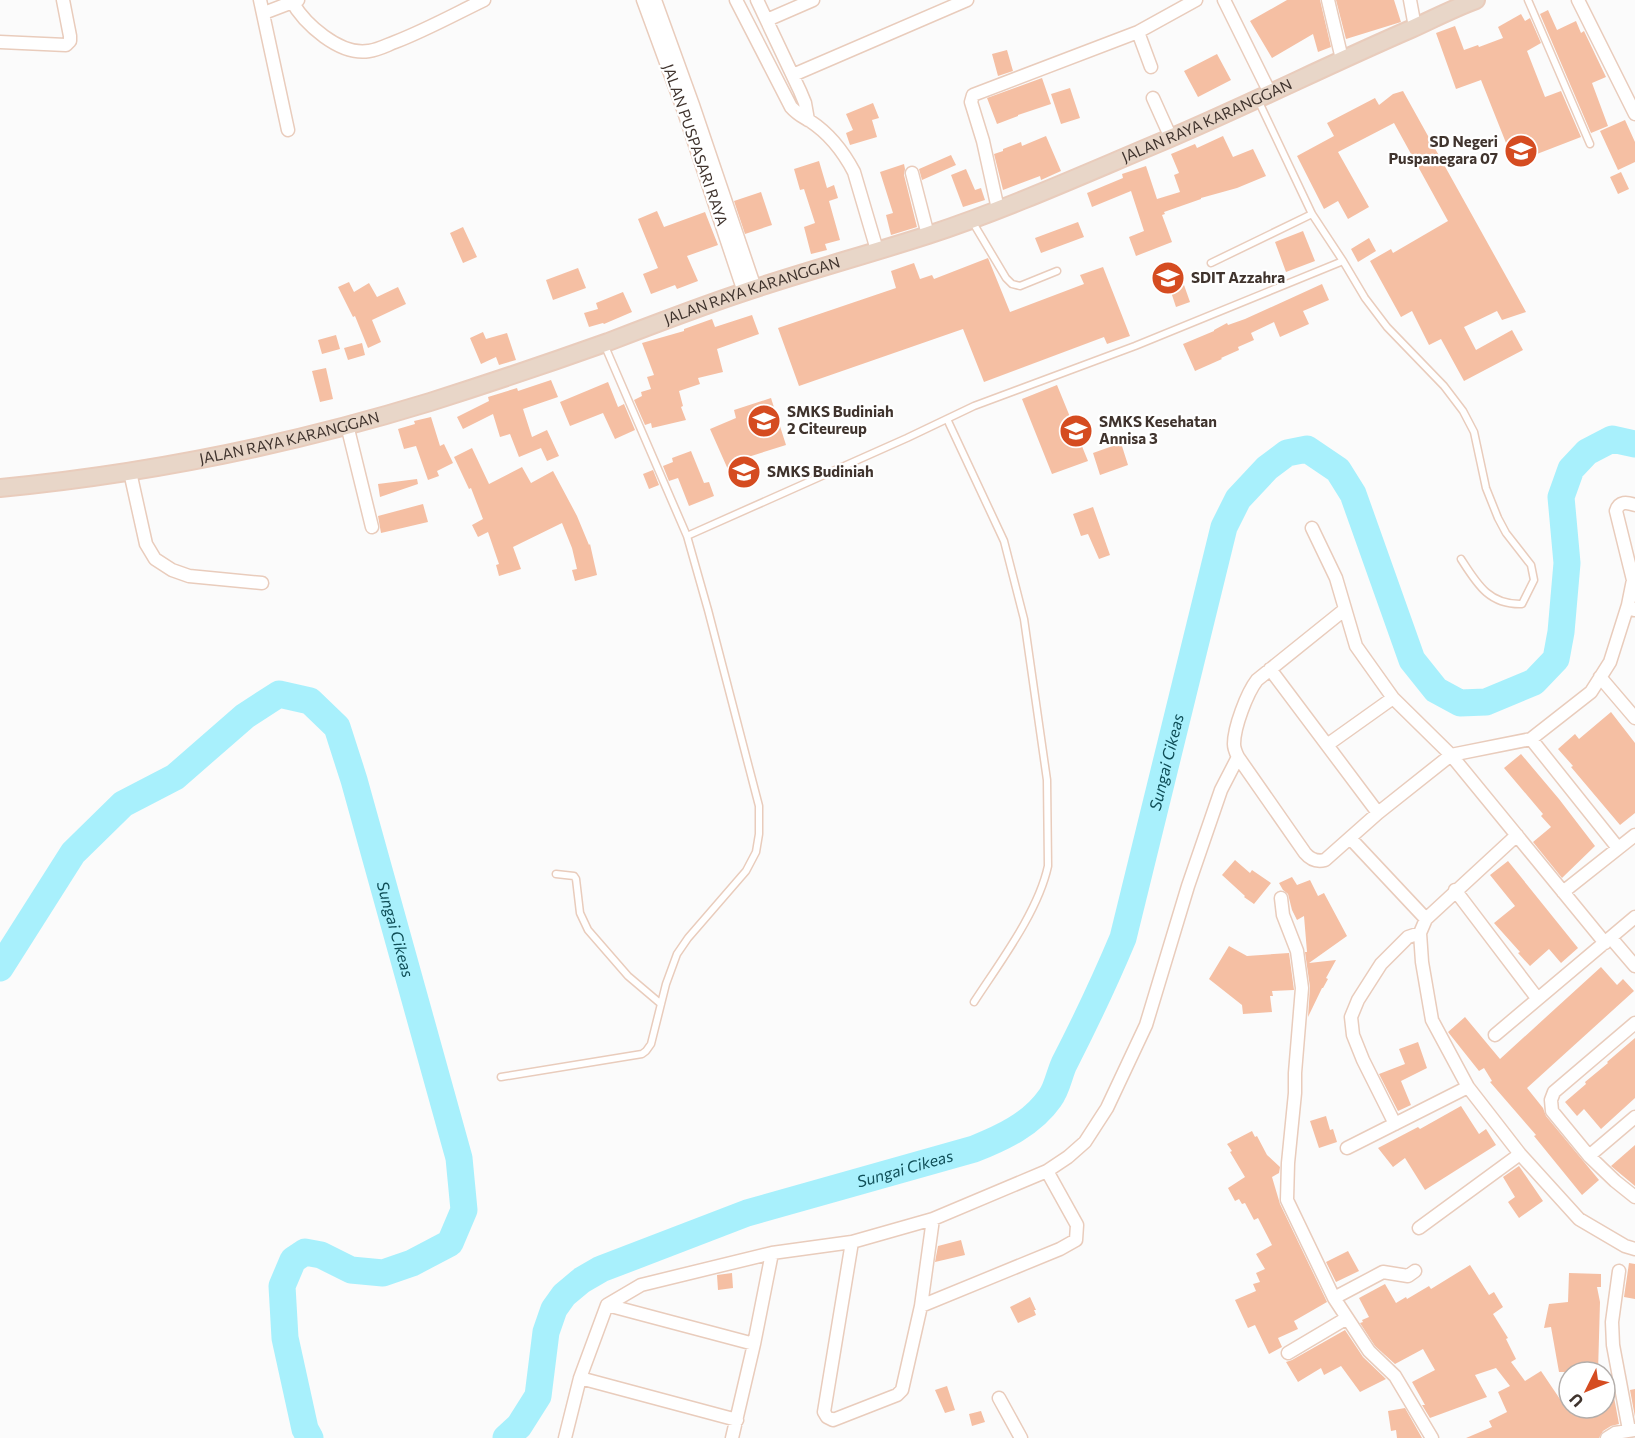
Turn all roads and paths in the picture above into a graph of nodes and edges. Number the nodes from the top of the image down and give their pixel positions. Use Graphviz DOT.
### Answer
graph roads {
  1 [pos="63,0"];
  2 [pos="260,0"];
  3 [pos="484,0"];
  4 [pos="643,0"];
  5 [pos="655,0"];
  6 [pos="736,0"];
  7 [pos="757,0"];
  8 [pos="813,0"];
  9 [pos="966,0"];
  10 [pos="1196,0"];
  11 [pos="1224,0"];
  12 [pos="1328,0"];
  13 [pos="1410,0"];
  14 [pos="1476,0"];
  15 [pos="1528,0"];
  16 [pos="1578,0"];
  17 [pos="294,1"];
  18 [pos="938,6"];
  19 [pos="264,13"];
  20 [pos="767,20"];
  21 [pos="1415,27"];
  22 [pos="1138,32"];
  23 [pos="0,42"];
  24 [pos="1342,59"];
  25 [pos="1151,67"];
  26 [pos="793,75"];
  27 [pos="1264,96"];
  28 [pos="1153,98"];
  29 [pos="1635,114"];
  30 [pos="808,120"];
  31 [pos="288,130"];
  32 [pos="1171,138"];
  33 [pos="1590,144"];
  34 [pos="912,173"];
  35 [pos="998,209"];
  36 [pos="1312,214"];
  37 [pos="971,219"];
  38 [pos="928,235"];
  39 [pos="877,250"];
  40 [pos="1343,261"];
  41 [pos="1211,262"];
  42 [pos="1057,271"];
  43 [pos="749,290"];
  44 [pos="604,343"];
  45 [pos="947,419"];
  46 [pos="347,425"];
  47 [pos="130,472"];
  48 [pos="0,488"];
  49 [pos="1635,505"];
  50 [pos="372,527"];
  51 [pos="1312,528"];
  52 [pos="687,536"];
  53 [pos="1461,558"];
  54 [pos="1634,581"];
  55 [pos="262,583"];
  56 [pos="1632,608"];
  57 [pos="1344,610"];
  58 [pos="1270,669"];
  59 [pos="1600,677"];
  60 [pos="1393,698"];
  61 [pos="1635,718"];
  62 [pos="1532,739"];
  63 [pos="1327,745"];
  64 [pos="1451,755"];
  65 [pos="1238,757"];
  66 [pos="1378,813"];
  67 [pos="1517,835"];
  68 [pos="1635,835"];
  69 [pos="1350,838"];
  70 [pos="1618,848"];
  71 [pos="556,874"];
  72 [pos="1455,890"];
  73 [pos="1563,892"];
  74 [pos="1281,898"];
  75 [pos="1635,917"];
  76 [pos="1426,919"];
  77 [pos="1420,933"];
  78 [pos="1608,941"];
  79 [pos="1635,966"];
  80 [pos="1537,998"];
  81 [pos="974,1002"];
  82 [pos="661,1004"];
  83 [pos="1635,1023"];
  84 [pos="1495,1035"];
  85 [pos="501,1077"];
  86 [pos="1468,1087"];
  87 [pos="1635,1117"];
  88 [pos="1395,1124"];
  89 [pos="1347,1148"];
  90 [pos="1521,1154"];
  91 [pos="1589,1156"];
  92 [pos="1047,1171"];
  93 [pos="1635,1197"];
  94 [pos="933,1219"];
  95 [pos="1419,1228"];
  96 [pos="852,1242"];
  97 [pos="1635,1249"];
  98 [pos="772,1253"];
  99 [pos="1415,1271"];
  100 [pos="1619,1271"];
  101 [pos="1334,1298"];
  102 [pos="608,1305"];
  103 [pos="921,1306"];
  104 [pos="1347,1318"];
  105 [pos="754,1344"];
  106 [pos="1288,1353"];
  107 [pos="580,1378"];
  108 [pos="999,1398"];
  109 [pos="737,1420"];
  110 [pos="1632,1430"];
  111 [pos="565,1438"];
  112 [pos="732,1438"];
  113 [pos="1021,1438"];
  114 [pos="1432,1438"];
  115 [pos="1607,1438"];
  1 -- 23 [label="street"];
  2 -- 19 [label="street"];
  3 -- 17 [label="street"];
  4 -- 43 [label="street, JALAN PUSPASARI RAYA"];
  5 -- 43 [label="street, JALAN PUSPASARI RAYA"];
  6 -- 30 [label="street"];
  7 -- 20 [label="street"];
  8 -- 20 [label="street"];
  9 -- 18 [label="street"];
  10 -- 22 [label="street"];
  11 -- 27 [label="street"];
  12 -- 24 [label="street"];
  13 -- 21 [label="street"];
  14 -- 21 [label="street, JALAN RAYA KARANGGAN"];
  15 -- 33 [label="lane"];
  16 -- 29 [label="street"];
  17 -- 19 [label="street"];
  18 -- 26 [label="street"];
  19 -- 31 [label="street"];
  20 -- 26 [label="street"];
  21 -- 24 [label="street, JALAN RAYA KARANGGAN"];
  22 -- 25 [label="street"];
  22 -- 35 [label="street"];
  24 -- 27 [label="street, JALAN RAYA KARANGGAN"];
  26 -- 30 [label="street"];
  27 -- 32 [label="street, JALAN RAYA KARANGGAN"];
  27 -- 36 [label="lane"];
  28 -- 32 [label="street"];
  30 -- 39 [label="street"];
  32 -- 35 [label="street, JALAN RAYA KARANGGAN"];
  34 -- 38 [label="street"];
  35 -- 37 [label="street, JALAN RAYA KARANGGAN"];
  36 -- 40 [label="lane"];
  36 -- 41 [label="lane"];
  37 -- 38 [label="street, JALAN RAYA KARANGGAN"];
  37 -- 42 [label="lane"];
  38 -- 39 [label="street, JALAN RAYA KARANGGAN"];
  39 -- 43 [label="street, JALAN RAYA KARANGGAN"];
  40 -- 45 [label="lane"];
  40 -- 53 [label="lane"];
  43 -- 44 [label="street, JALAN RAYA KARANGGAN"];
  44 -- 46 [label="street, JALAN RAYA KARANGGAN"];
  44 -- 52 [label="lane"];
  45 -- 52 [label="lane"];
  45 -- 81 [label="lane"];
  46 -- 47 [label="street, JALAN RAYA KARANGGAN"];
  46 -- 50 [label="street"];
  47 -- 48 [label="street, JALAN RAYA KARANGGAN"];
  47 -- 55 [label="street"];
  49 -- 54 [label="street"];
  51 -- 57 [label="street"];
  52 -- 82 [label="lane"];
  54 -- 56 [label="street"];
  56 -- 59 [label="street"];
  57 -- 58 [label="street"];
  57 -- 60 [label="street"];
  58 -- 63 [label="street"];
  58 -- 65 [label="street"];
  59 -- 61 [label="street"];
  59 -- 62 [label="street"];
  60 -- 63 [label="street"];
  60 -- 64 [label="street"];
  62 -- 64 [label="street"];
  62 -- 70 [label="street"];
  63 -- 66 [label="street"];
  64 -- 66 [label="street"];
  64 -- 67 [label="street"];
  65 -- 69 [label="street"];
  65 -- 92 [label="street"];
  66 -- 69 [label="street"];
  67 -- 72 [label="street"];
  67 -- 73 [label="street"];
  68 -- 70 [label="street"];
  69 -- 76 [label="street"];
  70 -- 73 [label="street"];
  71 -- 82 [label="lane"];
  72 -- 76 [label="street"];
  72 -- 80 [label="street"];
  73 -- 78 [label="street"];
  74 -- 101 [label="street"];
  75 -- 78 [label="street"];
  76 -- 77 [label="street"];
  77 -- 86 [label="street"];
  77 -- 88 [label="street"];
  78 -- 79 [label="street"];
  78 -- 80 [label="street"];
  80 -- 84 [label="street"];
  82 -- 85 [label="lane"];
  83 -- 91 [label="street"];
  86 -- 88 [label="street"];
  86 -- 90 [label="street"];
  87 -- 91 [label="street"];
  88 -- 89 [label="street"];
  90 -- 95 [label="street"];
  90 -- 97 [label="street"];
  91 -- 93 [label="street"];
  92 -- 94 [label="street"];
  92 -- 103 [label="street"];
  94 -- 96 [label="street"];
  94 -- 103 [label="street"];
  96 -- 98 [label="street"];
  96 -- 103 [label="street"];
  98 -- 102 [label="street"];
  98 -- 105 [label="street"];
  99 -- 101 [label="street"];
  100 -- 110 [label="street"];
  101 -- 104 [label="street"];
  102 -- 105 [label="street"];
  102 -- 107 [label="street"];
  104 -- 106 [label="street"];
  104 -- 114 [label="street"];
  105 -- 109 [label="street"];
  107 -- 109 [label="street"];
  107 -- 111 [label="street"];
  108 -- 113 [label="street"];
  109 -- 112 [label="street"];
  110 -- 115 [label="street"];
}
